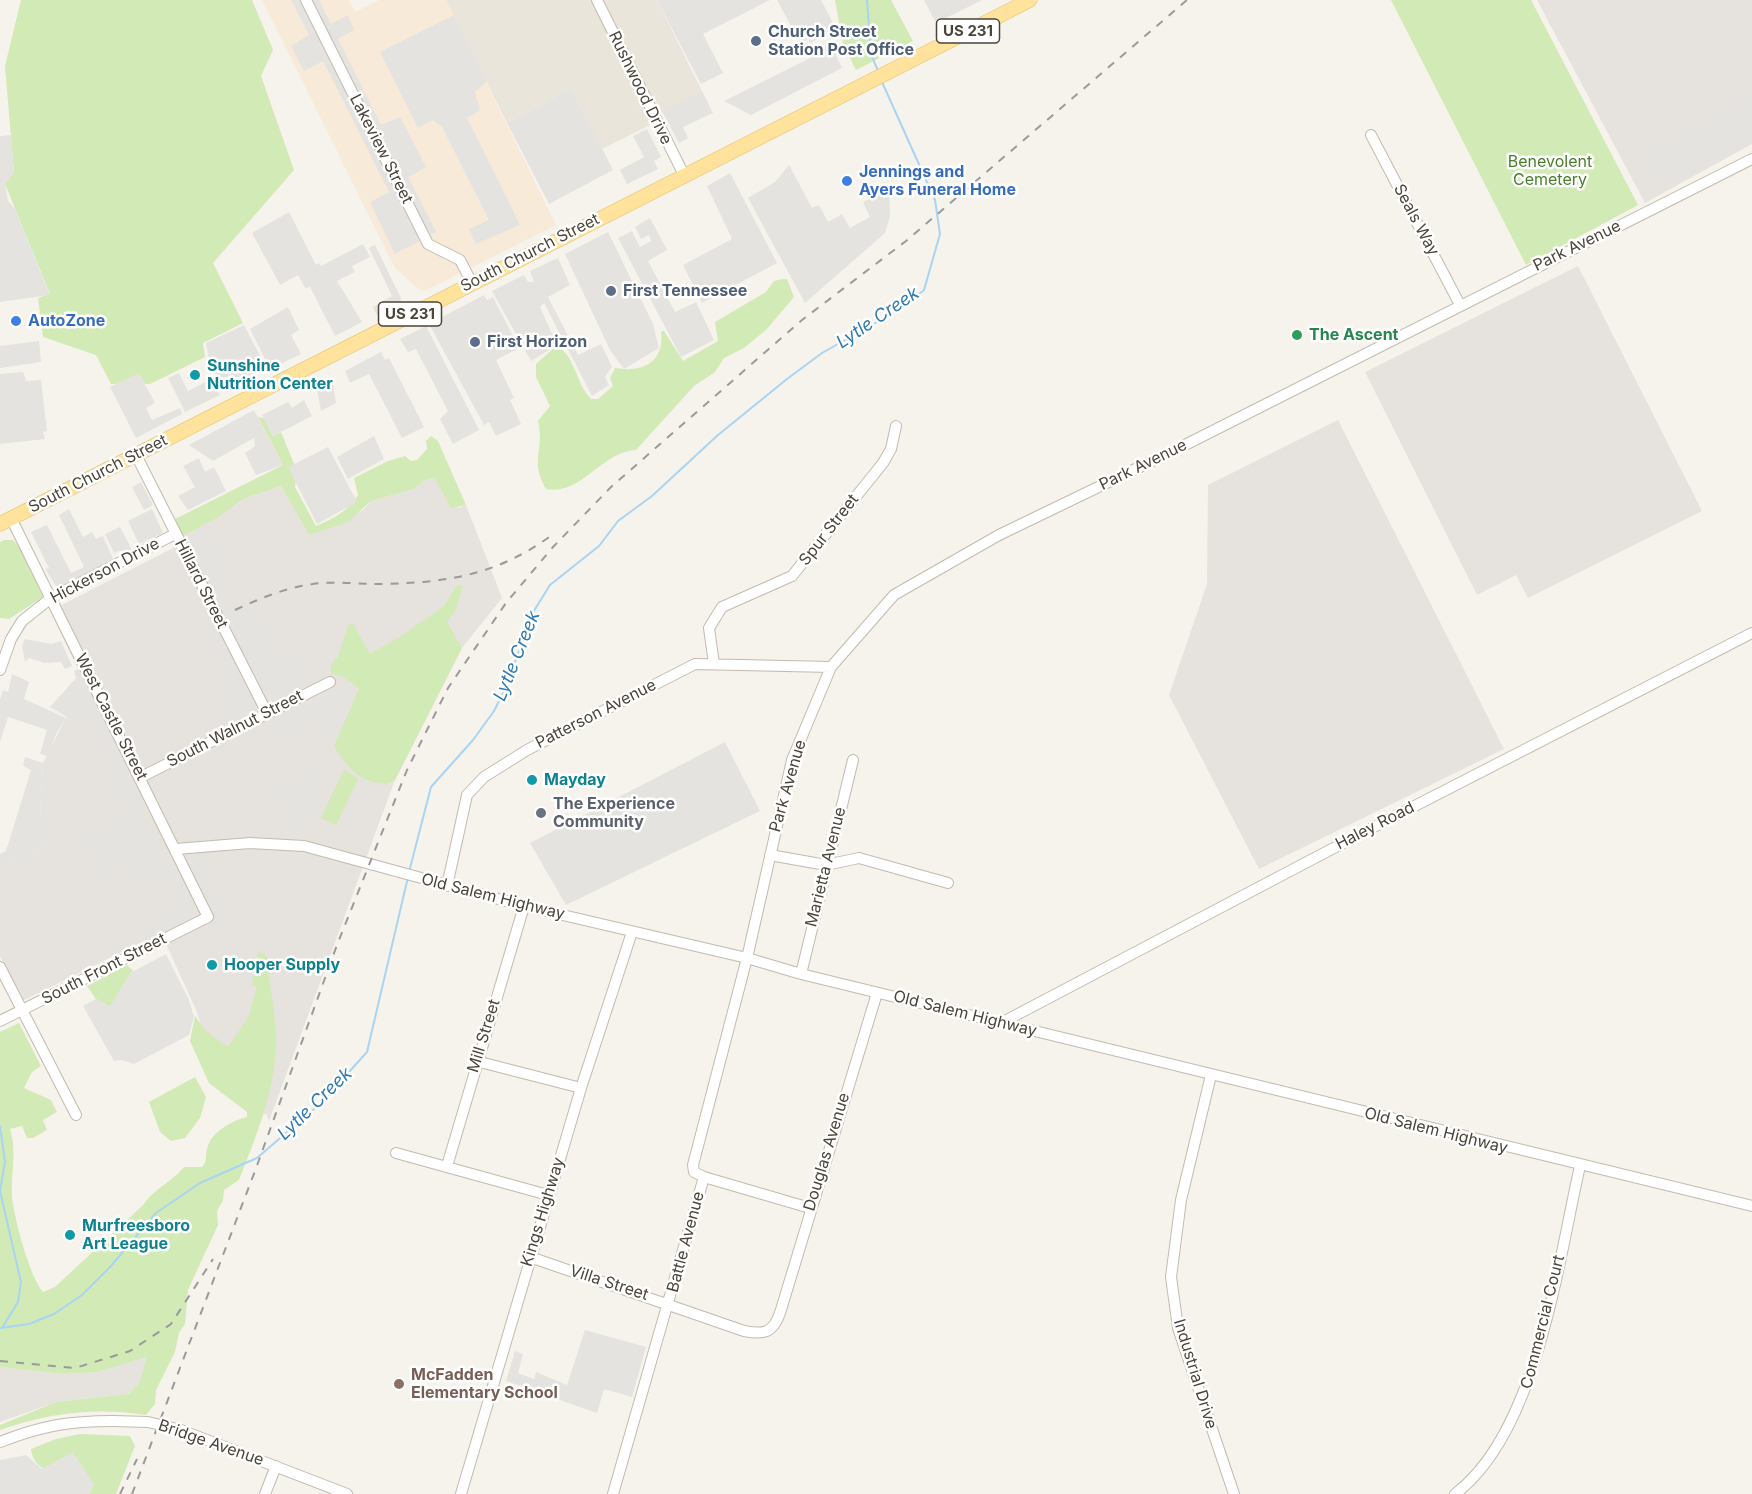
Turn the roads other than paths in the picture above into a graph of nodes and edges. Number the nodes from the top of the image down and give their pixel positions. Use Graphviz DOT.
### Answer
graph roads {
  1 [pos="306,0"];
  2 [pos="597,0"];
  3 [pos="1030,0"];
  4 [pos="1371,135"];
  5 [pos="1752,159"];
  6 [pos="684,175"];
  7 [pos="472,283"];
  8 [pos="1460,305"];
  9 [pos="896,426"];
  10 [pos="136,455"];
  11 [pos="6,521"];
  12 [pos="175,534"];
  13 [pos="51,598"];
  14 [pos="1752,633"];
  15 [pos="714,664"];
  16 [pos="831,667"];
  17 [pos="0,670"];
  18 [pos="330,681"];
  19 [pos="267,713"];
  20 [pos="853,760"];
  21 [pos="141,777"];
  22 [pos="176,849"];
  23 [pos="770,855"];
  24 [pos="826,865"];
  25 [pos="948,883"];
  26 [pos="447,886"];
  27 [pos="524,906"];
  28 [pos="208,917"];
  29 [pos="632,932"];
  30 [pos="747,958"];
  31 [pos="0,967"];
  32 [pos="801,974"];
  33 [pos="877,993"];
  34 [pos="21,1011"];
  35 [pos="0,1021"];
  36 [pos="1001,1023"];
  37 [pos="476,1061"];
  38 [pos="1211,1075"];
  39 [pos="581,1088"];
  40 [pos="76,1115"];
  41 [pos="396,1153"];
  42 [pos="447,1166"];
  43 [pos="1580,1166"];
  44 [pos="704,1177"];
  45 [pos="548,1195"];
  46 [pos="1752,1206"];
  47 [pos="810,1208"];
  48 [pos="530,1257"];
  49 [pos="669,1303"];
  50 [pos="780,1313"];
  51 [pos="0,1442"];
  52 [pos="276,1466"];
  53 [pos="340,1493"];
  54 [pos="265,1494"];
  55 [pos="461,1494"];
  56 [pos="613,1494"];
  57 [pos="1234,1494"];
  58 [pos="1455,1494"];
  1 -- 7 [label="street, Lakeview Street"];
  2 -- 6 [label="street, Rushwood Drive"];
  3 -- 6 [label="main road, South Church Street / US 231"];
  4 -- 8 [label="street, Seals Way"];
  5 -- 8 [label="street, Park Avenue"];
  6 -- 7 [label="main road, South Church Street / US 231"];
  7 -- 10 [label="main road, South Church Street / US 231"];
  8 -- 16 [label="street, Park Avenue"];
  9 -- 15 [label="street, Spur Street"];
  10 -- 11 [label="main road, South Church Street / US 231"];
  10 -- 12 [label="street, Hillard Street"];
  11 -- 13 [label="street, West Castle Street"];
  12 -- 13 [label="street, Hickerson Drive"];
  12 -- 19 [label="street, Hillard Street"];
  13 -- 17 [label="street, Hickerson Drive"];
  13 -- 21 [label="street, West Castle Street"];
  14 -- 36 [label="street, Haley Road"];
  15 -- 16 [label="street, Patterson Avenue"];
  15 -- 26 [label="street, Patterson Avenue"];
  16 -- 23 [label="street, Park Avenue"];
  18 -- 19 [label="street, South Walnut Street"];
  19 -- 21 [label="street, South Walnut Street"];
  20 -- 24 [label="street, Marietta Avenue"];
  21 -- 22 [label="street, West Castle Street"];
  22 -- 26 [label="street, Old Salem Highway"];
  22 -- 28 [label="street, West Castle Street"];
  23 -- 24 [label="street"];
  23 -- 30 [label="street, Park Avenue"];
  24 -- 25 [label="street"];
  24 -- 32 [label="street, Marietta Avenue"];
  26 -- 27 [label="street, Old Salem Highway"];
  27 -- 29 [label="street, Old Salem Highway"];
  27 -- 37 [label="street, Mill Street"];
  28 -- 34 [label="street, South Front Street"];
  29 -- 30 [label="street, Old Salem Highway"];
  29 -- 39 [label="street, Kings Highway"];
  30 -- 32 [label="street, Old Salem Highway"];
  30 -- 44 [label="street, Battle Avenue"];
  31 -- 34 [label="street"];
  32 -- 33 [label="street, Old Salem Highway"];
  33 -- 36 [label="street, Old Salem Highway"];
  33 -- 47 [label="street, Douglas Avenue"];
  34 -- 35 [label="street, South Front Street"];
  34 -- 40 [label="street"];
  36 -- 38 [label="street, Old Salem Highway"];
  37 -- 39 [label="street"];
  37 -- 42 [label="street, Mill Street"];
  38 -- 43 [label="street, Old Salem Highway"];
  38 -- 57 [label="street, Industrial Drive"];
  39 -- 45 [label="street, Kings Highway"];
  41 -- 42 [label="street"];
  42 -- 45 [label="street"];
  43 -- 46 [label="street, Old Salem Highway"];
  43 -- 58 [label="street, Commercial Court"];
  44 -- 47 [label="street"];
  44 -- 49 [label="street, Battle Avenue"];
  45 -- 48 [label="street, Kings Highway"];
  47 -- 50 [label="street, Douglas Avenue"];
  48 -- 49 [label="street, Villa Street"];
  48 -- 55 [label="street, Kings Highway"];
  49 -- 50 [label="street, Villa Street"];
  49 -- 56 [label="street, Battle Avenue"];
  51 -- 52 [label="street, Bridge Avenue, bridge"];
  52 -- 53 [label="street, Bridge Avenue"];
  52 -- 54 [label="street"];
}
